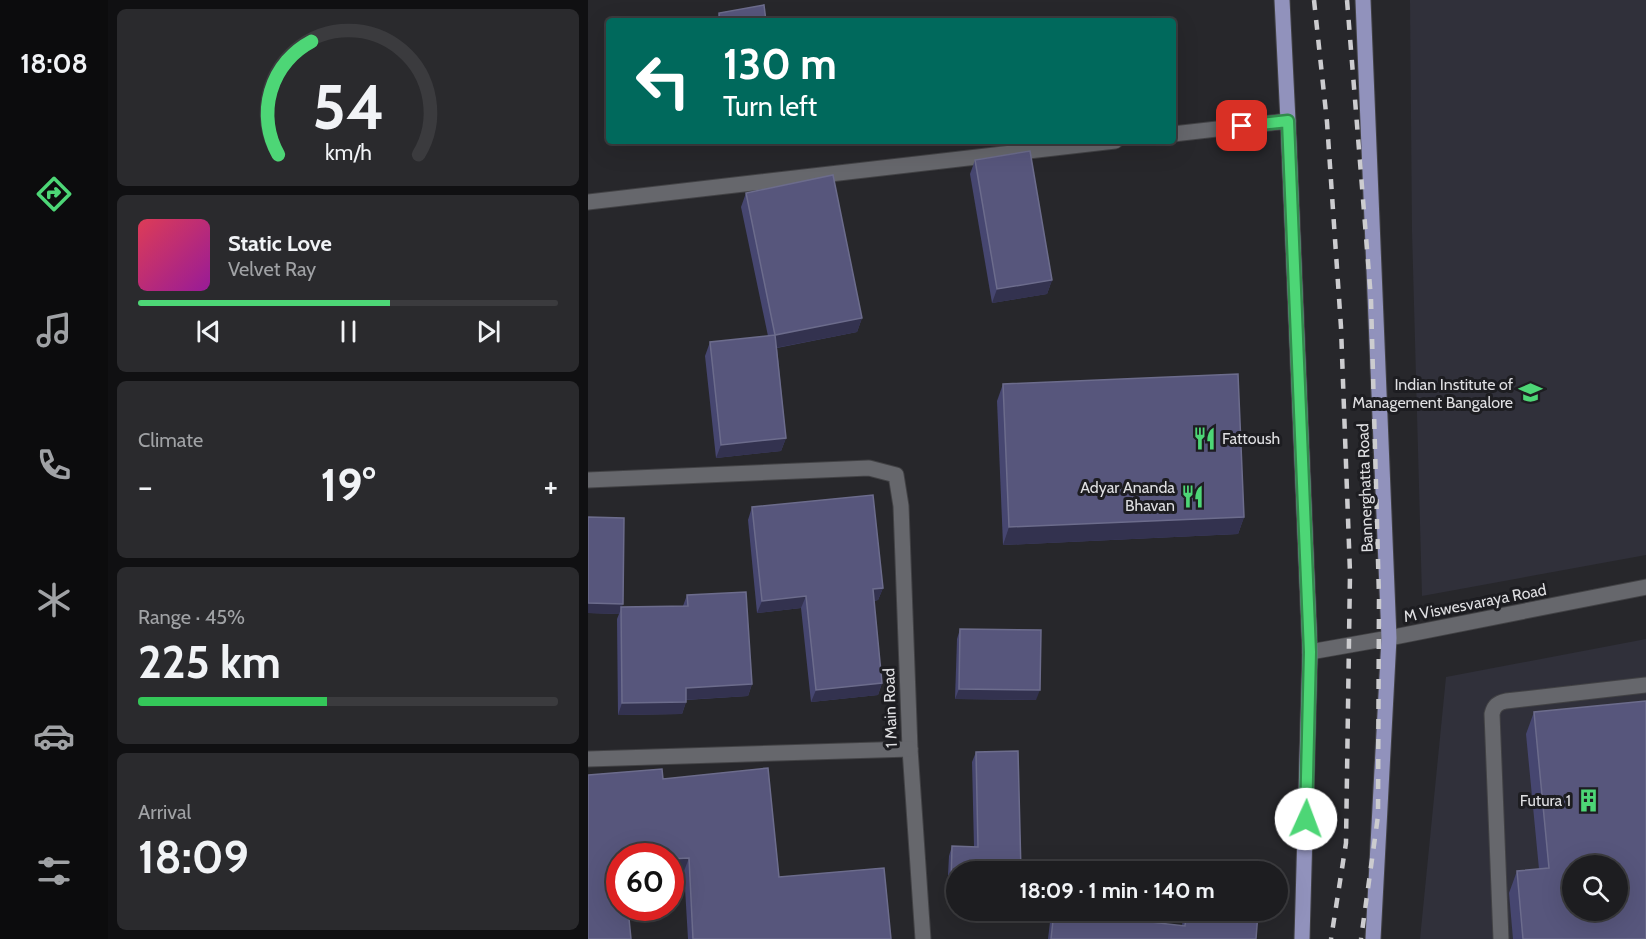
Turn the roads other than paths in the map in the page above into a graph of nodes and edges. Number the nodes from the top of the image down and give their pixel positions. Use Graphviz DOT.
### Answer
graph roads {
  1 [pos="1281,0"];
  2 [pos="1363,0"];
  3 [pos="1288,121"];
  4 [pos="1176,134"];
  5 [pos="1089,144"];
  6 [pos="588,202"];
  7 [pos="588,480"];
  8 [pos="1646,587"];
  9 [pos="1389,638"];
  10 [pos="1310,652"];
  11 [pos="1646,685"];
  12 [pos="910,749"];
  13 [pos="588,759"];
  14 [pos="923,939"];
  15 [pos="1302,939"];
  16 [pos="1373,939"];
  17 [pos="1501,939"];
  1 -- 3 [label="main road"];
  2 -- 9 [label="main road, Bannerghatta Road"];
  3 -- 4 [label="street"];
  3 -- 10 [label="main road"];
  5 -- 6 [label="street"];
  7 -- 12 [label="street, 1 Main Road"];
  8 -- 9 [label="street, M Viswesvaraya Road"];
  9 -- 10 [label="street, M Viswesvaraya Road"];
  9 -- 16 [label="main road, Bannerghatta Road"];
  10 -- 15 [label="main road"];
  11 -- 17 [label="street"];
  12 -- 13 [label="street"];
  12 -- 14 [label="street, 1 Main Road"];
}
